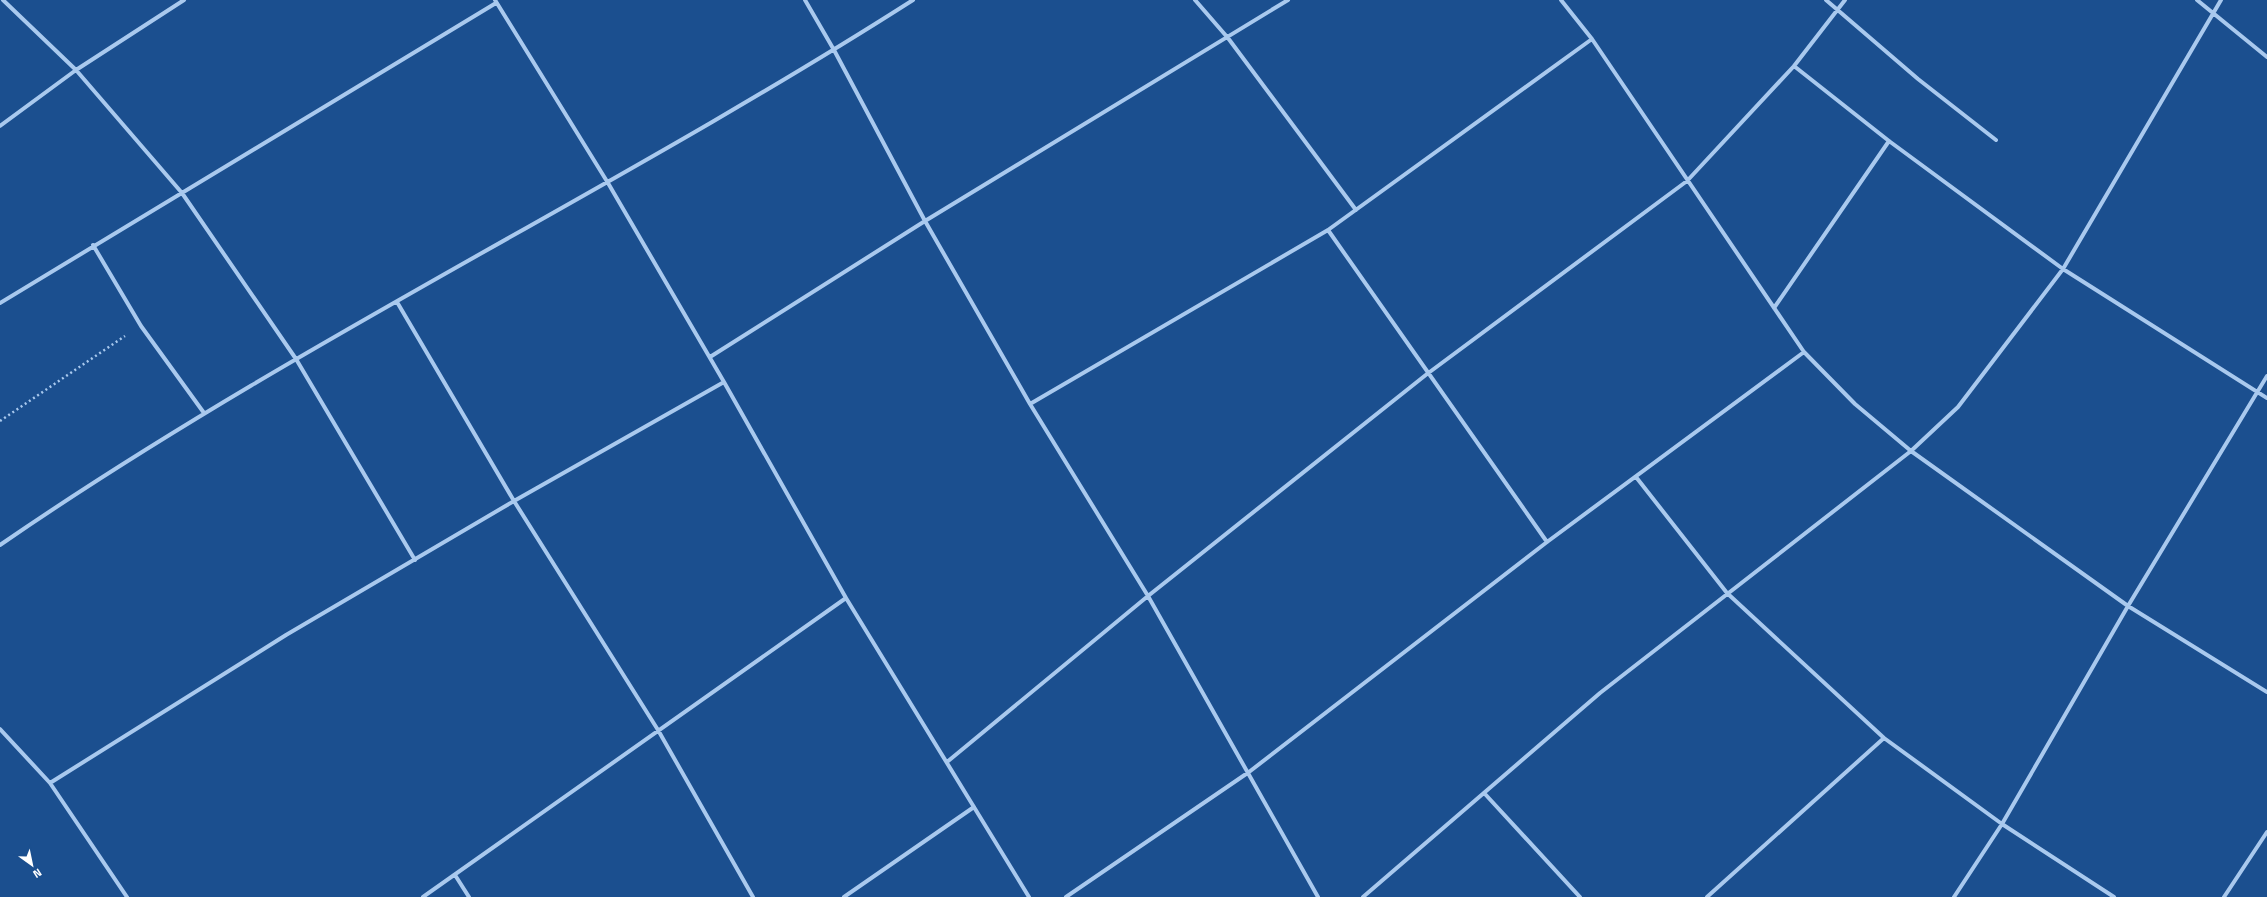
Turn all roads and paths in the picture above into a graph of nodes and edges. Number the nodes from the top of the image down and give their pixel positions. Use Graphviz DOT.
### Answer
graph roads {
  1 [pos="3,0"];
  2 [pos="184,0"];
  3 [pos="805,0"];
  4 [pos="913,0"];
  5 [pos="1195,0"];
  6 [pos="1288,0"];
  7 [pos="1561,0"];
  8 [pos="1826,0"];
  9 [pos="1845,0"];
  10 [pos="2197,0"];
  11 [pos="2221,0"];
  12 [pos="495,1"];
  13 [pos="1838,9"];
  14 [pos="2212,13"];
  15 [pos="1228,38"];
  16 [pos="1592,39"];
  17 [pos="834,50"];
  18 [pos="2267,57"];
  19 [pos="1794,66"];
  20 [pos="76,70"];
  21 [pos="0,126"];
  22 [pos="1996,140"];
  23 [pos="1889,141"];
  24 [pos="1687,181"];
  25 [pos="608,183"];
  26 [pos="182,193"];
  27 [pos="1356,210"];
  28 [pos="925,221"];
  29 [pos="1328,230"];
  30 [pos="93,245"];
  31 [pos="2063,269"];
  32 [pos="397,302"];
  33 [pos="0,303"];
  34 [pos="1774,308"];
  35 [pos="141,326"];
  36 [pos="1804,352"];
  37 [pos="710,357"];
  38 [pos="296,359"];
  39 [pos="1427,374"];
  40 [pos="2267,376"];
  41 [pos="724,382"];
  42 [pos="2256,392"];
  43 [pos="2267,398"];
  44 [pos="1030,404"];
  45 [pos="204,413"];
  46 [pos="0,420"];
  47 [pos="1911,451"];
  48 [pos="1636,477"];
  49 [pos="514,501"];
  50 [pos="1547,542"];
  51 [pos="0,545"];
  52 [pos="415,560"];
  53 [pos="1727,593"];
  54 [pos="1148,596"];
  55 [pos="846,598"];
  56 [pos="2128,606"];
  57 [pos="2267,692"];
  58 [pos="0,730"];
  59 [pos="658,730"];
  60 [pos="1884,738"];
  61 [pos="947,762"];
  62 [pos="1249,772"];
  63 [pos="50,783"];
  64 [pos="1485,794"];
  65 [pos="974,807"];
  66 [pos="2002,824"];
  67 [pos="2267,832"];
  68 [pos="455,875"];
  69 [pos="127,897"];
  70 [pos="423,897"];
  71 [pos="469,897"];
  72 [pos="753,897"];
  73 [pos="844,897"];
  74 [pos="1029,897"];
  75 [pos="1066,897"];
  76 [pos="1318,897"];
  77 [pos="1363,897"];
  78 [pos="1580,897"];
  79 [pos="1707,897"];
  80 [pos="1954,897"];
  81 [pos="2114,897"];
  82 [pos="2224,897"];
  1 -- 20 [label="street"];
  2 -- 20 [label="street"];
  3 -- 17 [label="street"];
  4 -- 17 [label="street"];
  5 -- 15 [label="street"];
  6 -- 15 [label="street"];
  7 -- 16 [label="street"];
  8 -- 13 [label="street"];
  9 -- 13 [label="street"];
  10 -- 14 [label="street"];
  11 -- 14 [label="street"];
  12 -- 25 [label="street"];
  12 -- 26 [label="street"];
  13 -- 19 [label="street"];
  13 -- 22 [label="street"];
  14 -- 18 [label="street"];
  14 -- 31 [label="street"];
  15 -- 27 [label="street"];
  15 -- 28 [label="street"];
  16 -- 24 [label="street"];
  16 -- 27 [label="street"];
  17 -- 25 [label="street"];
  17 -- 28 [label="street"];
  19 -- 23 [label="street"];
  19 -- 24 [label="street"];
  20 -- 21 [label="street"];
  20 -- 26 [label="street"];
  23 -- 31 [label="street"];
  23 -- 34 [label="street"];
  24 -- 34 [label="street"];
  24 -- 39 [label="street"];
  25 -- 32 [label="street"];
  25 -- 37 [label="street"];
  26 -- 30 [label="street"];
  26 -- 38 [label="street"];
  27 -- 29 [label="street"];
  28 -- 37 [label="street"];
  28 -- 44 [label="street"];
  29 -- 39 [label="street"];
  29 -- 44 [label="street"];
  30 -- 33 [label="street"];
  30 -- 35 [label="street"];
  31 -- 42 [label="street"];
  31 -- 47 [label="street"];
  32 -- 38 [label="street"];
  32 -- 49 [label="street"];
  34 -- 36 [label="street"];
  35 -- 45 [label="street"];
  35 -- 46 [label="path"];
  36 -- 47 [label="street"];
  36 -- 48 [label="street"];
  37 -- 41 [label="street"];
  38 -- 45 [label="street"];
  38 -- 52 [label="street"];
  39 -- 50 [label="street"];
  39 -- 54 [label="street"];
  40 -- 42 [label="street"];
  41 -- 49 [label="street"];
  41 -- 55 [label="street"];
  42 -- 43 [label="street"];
  42 -- 56 [label="street"];
  44 -- 54 [label="street"];
  45 -- 51 [label="street"];
  47 -- 53 [label="street"];
  47 -- 56 [label="street"];
  48 -- 50 [label="street"];
  48 -- 53 [label="street"];
  49 -- 52 [label="street"];
  49 -- 59 [label="street"];
  50 -- 62 [label="street"];
  52 -- 63 [label="street"];
  53 -- 60 [label="street"];
  53 -- 64 [label="street"];
  54 -- 61 [label="street"];
  54 -- 62 [label="street"];
  55 -- 59 [label="street"];
  55 -- 61 [label="street"];
  56 -- 57 [label="street"];
  56 -- 66 [label="street"];
  58 -- 63 [label="street"];
  59 -- 68 [label="street"];
  59 -- 72 [label="street"];
  60 -- 66 [label="street"];
  60 -- 79 [label="street"];
  61 -- 65 [label="street"];
  62 -- 75 [label="street"];
  62 -- 76 [label="street"];
  63 -- 69 [label="street"];
  64 -- 77 [label="street"];
  64 -- 78 [label="street"];
  65 -- 73 [label="street"];
  65 -- 74 [label="street"];
  66 -- 80 [label="street"];
  66 -- 81 [label="street"];
  67 -- 82 [label="street"];
  68 -- 70 [label="street"];
  68 -- 71 [label="street"];
}
